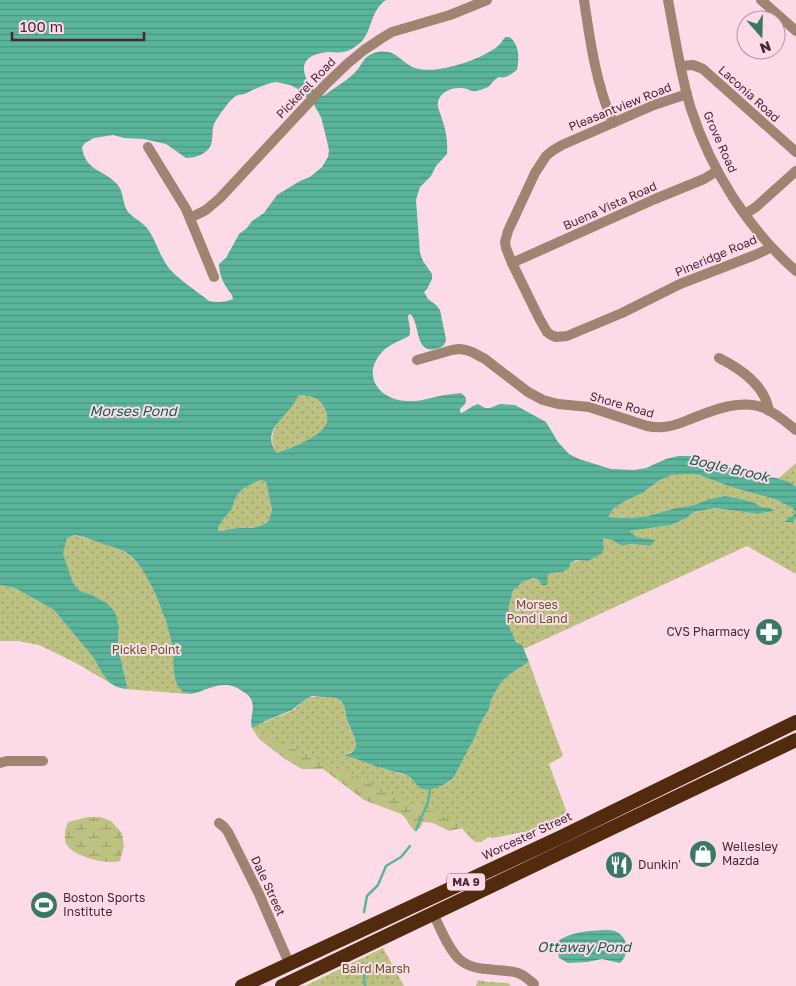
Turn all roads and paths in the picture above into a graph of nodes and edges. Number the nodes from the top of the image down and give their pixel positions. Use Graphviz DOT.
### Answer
graph roads {
  1 [pos="487,0"];
  2 [pos="584,0"];
  3 [pos="668,0"];
  4 [pos="761,0"];
  5 [pos="796,31"];
  6 [pos="681,66"];
  7 [pos="687,94"];
  8 [pos="613,123"];
  9 [pos="148,147"];
  10 [pos="796,152"];
  11 [pos="717,171"];
  12 [pos="796,171"];
  13 [pos="745,214"];
  14 [pos="190,218"];
  15 [pos="769,246"];
  16 [pos="512,262"];
  17 [pos="796,271"];
  18 [pos="214,278"];
  19 [pos="719,358"];
  20 [pos="417,360"];
  21 [pos="769,411"];
  22 [pos="796,430"];
  23 [pos="796,722"];
  24 [pos="796,740"];
  25 [pos="0,762"];
  26 [pos="43,762"];
  27 [pos="219,823"];
  28 [pos="432,914"];
  29 [pos="289,963"];
  30 [pos="534,984"];
  31 [pos="242,986"];
  32 [pos="282,986"];
  1 -- 14 [label="street, Pickerel Road"];
  2 -- 8 [label="street"];
  3 -- 6 [label="street, Grove Road"];
  4 -- 5 [label="street"];
  6 -- 7 [label="street, Grove Road"];
  6 -- 10 [label="street, Laconia Road"];
  7 -- 8 [label="street, Pleasantview Road"];
  7 -- 11 [label="street, Grove Road"];
  8 -- 16 [label="street, Pleasantview Road"];
  9 -- 14 [label="street"];
  11 -- 13 [label="street, Grove Road"];
  11 -- 16 [label="street, Buena Vista Road"];
  12 -- 13 [label="street"];
  13 -- 15 [label="street, Grove Road"];
  14 -- 18 [label="street"];
  15 -- 16 [label="street, Pineridge Road"];
  15 -- 17 [label="street, Grove Road"];
  19 -- 21 [label="street"];
  20 -- 21 [label="street, Shore Road"];
  21 -- 22 [label="street, Shore Road"];
  23 -- 29 [label="highway, Worcester Street / MA 9"];
  24 -- 28 [label="highway, MA 9"];
  25 -- 26 [label="street"];
  27 -- 29 [label="street, Dale Street"];
  28 -- 30 [label="street"];
  28 -- 32 [label="highway, MA 9"];
  29 -- 31 [label="highway, Worcester Street / MA 9"];
}
